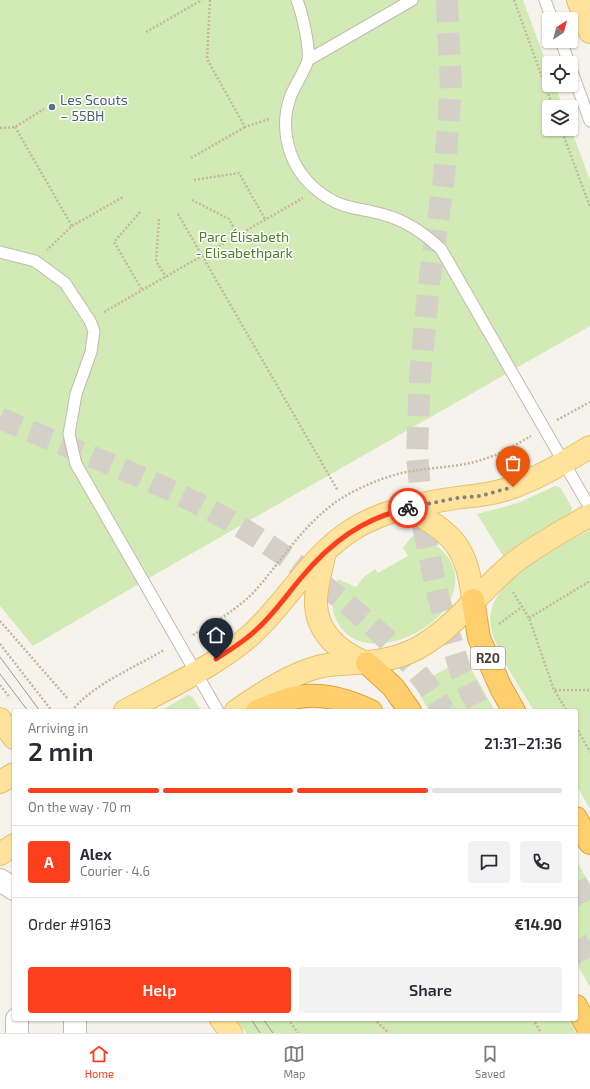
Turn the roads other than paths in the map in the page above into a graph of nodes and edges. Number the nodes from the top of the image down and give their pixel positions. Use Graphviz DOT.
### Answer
graph roads {
  1 [pos="298,0"];
  2 [pos="412,0"];
  3 [pos="545,0"];
  4 [pos="578,0"];
  5 [pos="549,12"];
  6 [pos="590,32"];
  7 [pos="308,60"];
  8 [pos="578,88"];
  9 [pos="590,121"];
  10 [pos="0,252"];
  11 [pos="590,447"];
  12 [pos="564,462"];
  13 [pos="406,508"];
  14 [pos="590,508"];
  15 [pos="590,515"];
  16 [pos="325,552"];
  17 [pos="473,600"];
  18 [pos="367,663"];
  19 [pos="195,672"];
  20 [pos="130,709"];
  21 [pos="217,709"];
  22 [pos="239,709"];
  23 [pos="263,709"];
  24 [pos="366,709"];
  25 [pos="409,709"];
  26 [pos="513,709"];
  27 [pos="0,719"];
  28 [pos="12,735"];
  29 [pos="12,775"];
  30 [pos="0,782"];
  31 [pos="578,822"];
  32 [pos="590,843"];
  33 [pos="12,846"];
  34 [pos="0,854"];
  35 [pos="0,880"];
  36 [pos="12,888"];
  37 [pos="578,1010"];
  38 [pos="17,1021"];
  39 [pos="75,1021"];
  40 [pos="222,1021"];
  41 [pos="590,1032"];
  42 [pos="17,1033"];
  43 [pos="75,1033"];
  44 [pos="231,1033"];
  1 -- 7 [label="lane"];
  2 -- 7 [label="lane"];
  3 -- 5 [label="lane"];
  4 -- 6 [label="main road"];
  7 -- 12 [label="lane"];
  8 -- 9 [label="lane"];
  10 -- 19 [label="lane"];
  11 -- 12 [label="main road"];
  12 -- 13 [label="main road"];
  12 -- 14 [label="lane"];
  13 -- 16 [label="main road"];
  13 -- 17 [label="main road"];
  15 -- 17 [label="main road"];
  16 -- 18 [label="main road"];
  16 -- 19 [label="main road"];
  17 -- 18 [label="main road"];
  17 -- 26 [label="highway, R20"];
  18 -- 22 [label="main road"];
  18 -- 25 [label="highway"];
  19 -- 20 [label="main road"];
  19 -- 21 [label="lane"];
  23 -- 24 [label="highway"];
  27 -- 28 [label="main road"];
  29 -- 30 [label="main road"];
  31 -- 32 [label="highway"];
  33 -- 34 [label="main road"];
  35 -- 36 [label="street"];
  37 -- 41 [label="highway"];
  38 -- 42 [label="street"];
  39 -- 43 [label="street"];
  40 -- 44 [label="main road"];
}
